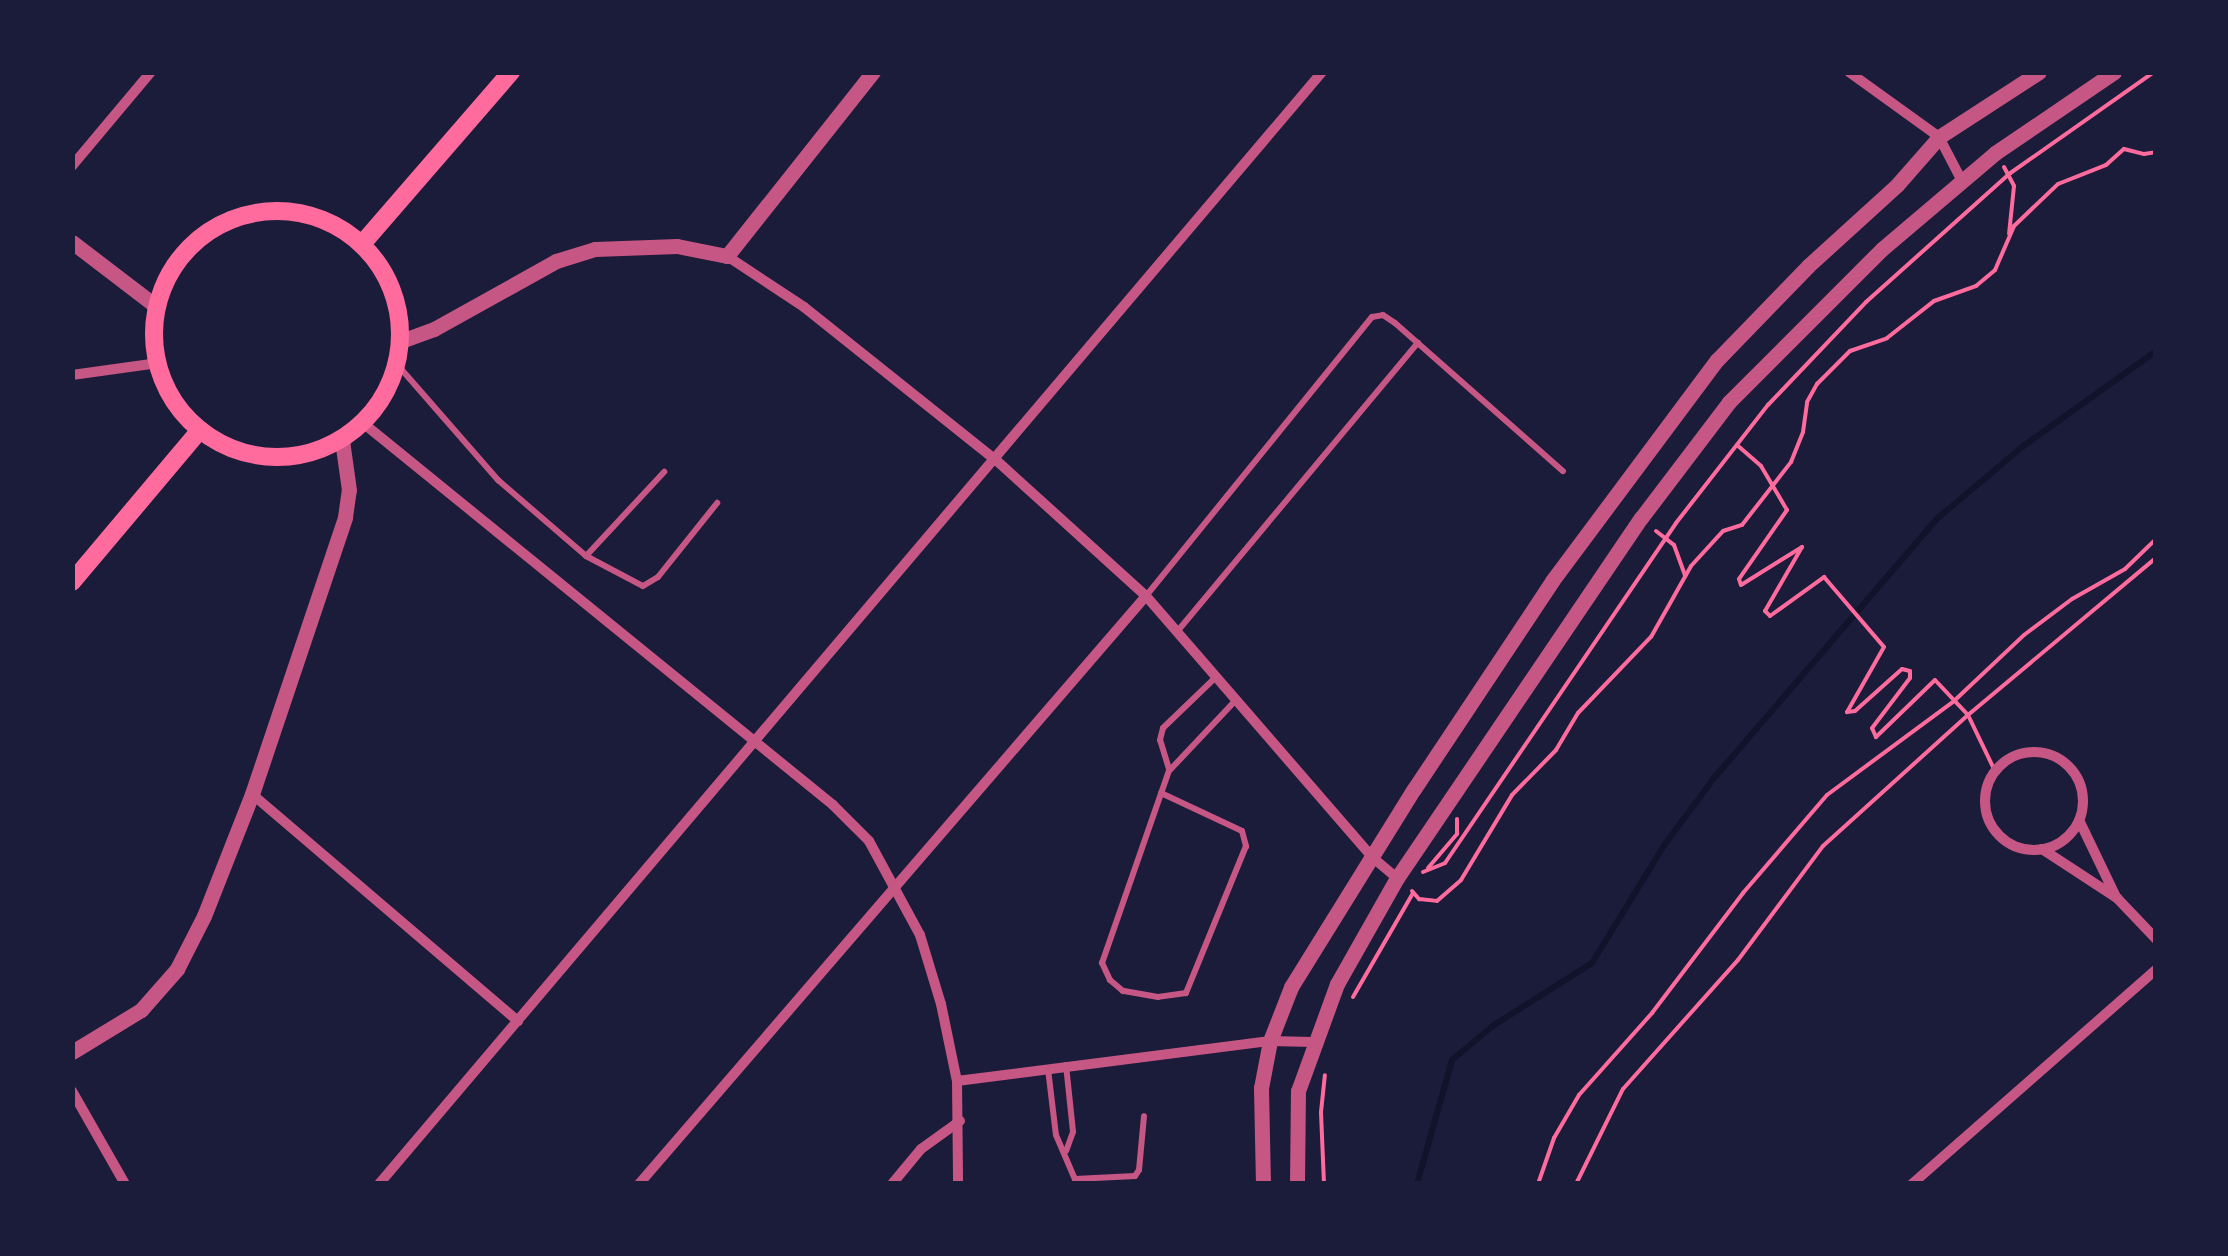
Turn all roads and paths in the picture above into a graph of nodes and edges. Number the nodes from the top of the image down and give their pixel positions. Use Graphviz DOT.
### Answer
graph roads {
  1 [pos="150,72"];
  2 [pos="511,72"];
  3 [pos="873,72"];
  4 [pos="1322,72"];
  5 [pos="1849,72"];
  6 [pos="2039,72"];
  7 [pos="2114,72"];
  8 [pos="2154,72"];
  9 [pos="1939,136"];
  10 [pos="2156,152"];
  11 [pos="1995,153"];
  12 [pos="72,166"];
  13 [pos="2009,174"];
  14 [pos="1961,179"];
  15 [pos="2009,240"];
  16 [pos="72,242"];
  17 [pos="362,244"];
  18 [pos="727,256"];
  19 [pos="157,307"];
  20 [pos="400,342"];
  21 [pos="1418,344"];
  22 [pos="394,362"];
  23 [pos="158,363"];
  24 [pos="72,375"];
  25 [pos="363,423"];
  26 [pos="200,430"];
  27 [pos="342,440"];
  28 [pos="1737,444"];
  29 [pos="996,460"];
  30 [pos="1563,471"];
  31 [pos="664,472"];
  32 [pos="1771,487"];
  33 [pos="717,503"];
  34 [pos="1641,518"];
  35 [pos="1666,538"];
  36 [pos="2156,539"];
  37 [pos="586,556"];
  38 [pos="2156,558"];
  39 [pos="1685,576"];
  40 [pos="72,582"];
  41 [pos="1146,596"];
  42 [pos="1176,633"];
  43 [pos="1214,678"];
  44 [pos="1234,702"];
  45 [pos="1954,702"];
  46 [pos="1968,715"];
  47 [pos="752,740"];
  48 [pos="1169,771"];
  49 [pos="1994,771"];
  50 [pos="252,794"];
  51 [pos="1161,794"];
  52 [pos="1443,810"];
  53 [pos="2078,820"];
  54 [pos="2042,849"];
  55 [pos="1372,857"];
  56 [pos="1424,872"];
  57 [pos="1400,885"];
  58 [pos="896,887"];
  59 [pos="1413,893"];
  60 [pos="2116,898"];
  61 [pos="2156,939"];
  62 [pos="2156,970"];
  63 [pos="1347,1008"];
  64 [pos="518,1021"];
  65 [pos="1270,1041"];
  66 [pos="1312,1042"];
  67 [pos="72,1052"];
  68 [pos="1327,1060"];
  69 [pos="1066,1065"];
  70 [pos="1048,1068"];
  71 [pos="957,1081"];
  72 [pos="72,1091"];
  73 [pos="1144,1116"];
  74 [pos="960,1121"];
  75 [pos="1066,1152"];
  76 [pos="1076,1181"];
  77 [pos="125,1184"];
  78 [pos="379,1184"];
  79 [pos="639,1184"];
  80 [pos="892,1184"];
  81 [pos="958,1184"];
  82 [pos="1263,1184"];
  83 [pos="1297,1184"];
  84 [pos="1324,1184"];
  85 [pos="1538,1184"];
  86 [pos="1576,1184"];
  87 [pos="1912,1184"];
  1 -- 12 [label="street"];
  2 -- 17 [label="main road"];
  3 -- 18 [label="street"];
  4 -- 29 [label="street"];
  5 -- 9 [label="street"];
  6 -- 9 [label="street"];
  7 -- 11 [label="street"];
  8 -- 13 [label="path"];
  9 -- 14 [label="street"];
  9 -- 55 [label="street"];
  10 -- 15 [label="path"];
  11 -- 13 [label="path"];
  11 -- 14 [label="street"];
  13 -- 15 [label="path"];
  13 -- 28 [label="path"];
  14 -- 34 [label="street"];
  15 -- 32 [label="path"];
  16 -- 19 [label="street"];
  17 -- 19 [label="main road"];
  17 -- 20 [label="main road"];
  18 -- 20 [label="street"];
  18 -- 29 [label="street"];
  19 -- 23 [label="main road"];
  20 -- 22 [label="main road"];
  21 -- 30 [label="lane"];
  21 -- 41 [label="lane"];
  21 -- 42 [label="lane"];
  22 -- 25 [label="main road"];
  22 -- 37 [label="lane"];
  23 -- 24 [label="street"];
  23 -- 26 [label="main road"];
  25 -- 27 [label="main road"];
  25 -- 47 [label="street"];
  26 -- 27 [label="main road"];
  26 -- 40 [label="main road"];
  27 -- 50 [label="street"];
  28 -- 32 [label="path"];
  28 -- 35 [label="path"];
  29 -- 41 [label="street"];
  29 -- 47 [label="street"];
  31 -- 37 [label="lane"];
  32 -- 39 [label="path"];
  32 -- 45 [label="path"];
  33 -- 37 [label="lane"];
  34 -- 35 [label="path"];
  34 -- 52 [label="street"];
  35 -- 39 [label="path"];
  35 -- 56 [label="path"];
  36 -- 45 [label="path"];
  38 -- 46 [label="path"];
  39 -- 59 [label="path"];
  41 -- 42 [label="street"];
  41 -- 58 [label="street"];
  42 -- 43 [label="street"];
  43 -- 44 [label="street"];
  43 -- 48 [label="lane"];
  44 -- 48 [label="lane"];
  44 -- 55 [label="street"];
  45 -- 46 [label="path"];
  45 -- 85 [label="path"];
  46 -- 49 [label="path"];
  46 -- 86 [label="path"];
  47 -- 58 [label="street"];
  47 -- 64 [label="street"];
  48 -- 51 [label="lane"];
  49 -- 53 [label="street"];
  49 -- 54 [label="street"];
  50 -- 64 [label="street"];
  50 -- 67 [label="street"];
  51 -- 51 [label="lane"];
  52 -- 56 [label="path"];
  52 -- 57 [label="street"];
  53 -- 54 [label="street"];
  53 -- 60 [label="street"];
  54 -- 60 [label="street"];
  55 -- 57 [label="street"];
  55 -- 65 [label="street"];
  56 -- 57 [label="path"];
  56 -- 59 [label="path"];
  57 -- 66 [label="street"];
  58 -- 71 [label="street"];
  58 -- 79 [label="street"];
  59 -- 63 [label="path"];
  60 -- 61 [label="street"];
  62 -- 87 [label="street"];
  64 -- 78 [label="street"];
  65 -- 66 [label="street"];
  65 -- 69 [label="street"];
  65 -- 82 [label="street"];
  66 -- 83 [label="street"];
  68 -- 84 [label="path"];
  69 -- 70 [label="street"];
  69 -- 75 [label="lane"];
  70 -- 71 [label="street"];
  70 -- 75 [label="lane"];
  71 -- 74 [label="street"];
  72 -- 77 [label="street"];
  73 -- 76 [label="lane"];
  74 -- 80 [label="street"];
  74 -- 81 [label="street"];
  75 -- 76 [label="lane"];
}
